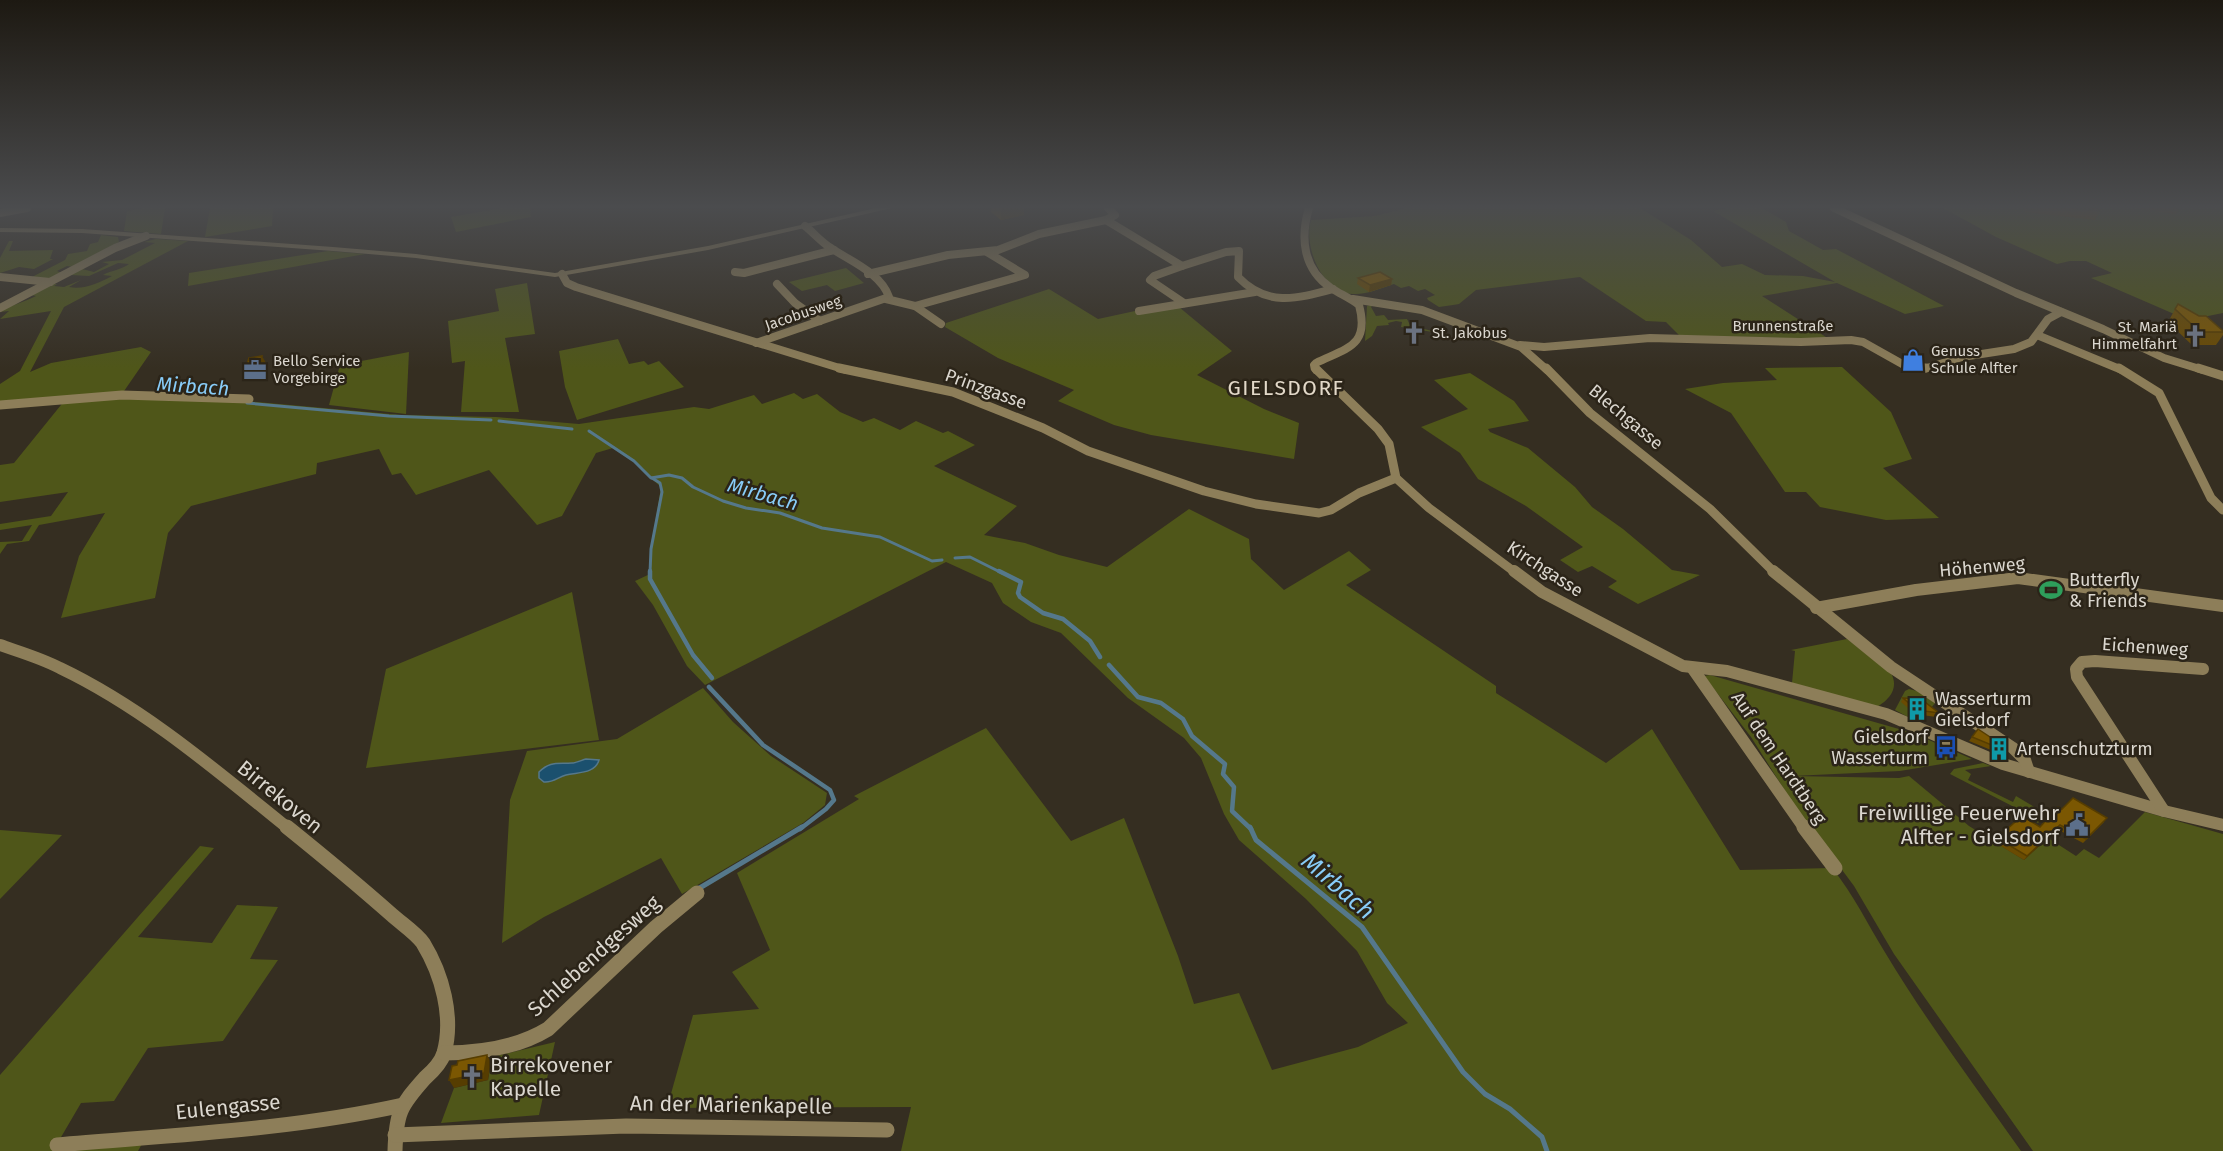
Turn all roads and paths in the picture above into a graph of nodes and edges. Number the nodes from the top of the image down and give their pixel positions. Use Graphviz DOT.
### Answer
graph roads {
  1 [pos="89,262"];
  2 [pos="447,262"];
  3 [pos="630,262"];
  4 [pos="788,262"];
  5 [pos="854,262"];
  6 [pos="920,262"];
  7 [pos="1004,262"];
  8 [pos="1175,262"];
  9 [pos="1200,262"];
  10 [pos="1239,262"];
  11 [pos="1308,262"];
  12 [pos="1951,262"];
  13 [pos="1182,266"];
  14 [pos="735,272"];
  15 [pos="562,274"];
  16 [pos="868,274"];
  17 [pos="0,277"];
  18 [pos="51,282"];
  19 [pos="777,284"];
  20 [pos="1333,289"];
  21 [pos="1255,292"];
  22 [pos="886,299"];
  23 [pos="1350,299"];
  24 [pos="1184,303"];
  25 [pos="915,306"];
  26 [pos="0,308"];
  27 [pos="1139,311"];
  28 [pos="2061,312"];
  29 [pos="820,321"];
  30 [pos="941,324"];
  31 [pos="2037,335"];
  32 [pos="755,344"];
  33 [pos="1517,344"];
  34 [pos="2223,376"];
  35 [pos="249,399"];
  36 [pos="0,405"];
  37 [pos="1396,478"];
  38 [pos="2223,510"];
  39 [pos="2223,606"];
  40 [pos="1816,608"];
  41 [pos="0,645"];
  42 [pos="1693,669"];
  43 [pos="2203,669"];
  44 [pos="2029,772"];
  45 [pos="2164,811"];
  46 [pos="2223,825"];
  47 [pos="1835,868"];
  48 [pos="697,893"];
  49 [pos="444,1053"];
  50 [pos="403,1106"];
  51 [pos="887,1130"];
  52 [pos="394,1143"];
  53 [pos="57,1145"];
  1 -- 18 [label="street"];
  2 -- 15 [label="street"];
  3 -- 15 [label="street"];
  4 -- 14 [label="street"];
  5 -- 16 [label="street"];
  6 -- 16 [label="street"];
  7 -- 25 [label="street"];
  8 -- 13 [label="street"];
  9 -- 13 [label="street"];
  10 -- 21 [label="street"];
  11 -- 20 [label="street"];
  12 -- 28 [label="street"];
  13 -- 24 [label="street"];
  15 -- 32 [label="street, Prinzgasse"];
  16 -- 22 [label="street"];
  17 -- 18 [label="street"];
  18 -- 26 [label="street"];
  19 -- 29 [label="street"];
  20 -- 21 [label="street"];
  20 -- 23 [label="street"];
  21 -- 24 [label="street"];
  22 -- 25 [label="street"];
  22 -- 29 [label="street, Jacobusweg"];
  23 -- 33 [label="street, Blechgasse"];
  23 -- 37 [label="street"];
  24 -- 27 [label="street"];
  25 -- 30 [label="street"];
  28 -- 31 [label="street, Brunnenstraße"];
  28 -- 34 [label="street"];
  29 -- 32 [label="street, Jacobusweg"];
  31 -- 33 [label="street, Brunnenstraße"];
  31 -- 38 [label="street"];
  32 -- 37 [label="street, Prinzgasse"];
  33 -- 40 [label="street, Blechgasse"];
  35 -- 36 [label="street"];
  37 -- 42 [label="street, Kirchgasse"];
  39 -- 40 [label="street, Höhenweg"];
  40 -- 44 [label="street, Blechgasse"];
  41 -- 49 [label="street, Birrekoven"];
  42 -- 44 [label="street, Kirchgasse"];
  42 -- 47 [label="street, Auf dem Hardtberg"];
  43 -- 45 [label="street, Eichenweg"];
  44 -- 45 [label="street, Kirchgasse"];
  45 -- 46 [label="street, Kirchgasse"];
  48 -- 49 [label="street, Schlebendgesweg"];
  49 -- 50 [label="street"];
  50 -- 52 [label="street"];
  50 -- 53 [label="street, Eulengasse"];
  51 -- 52 [label="street, An der Marienkapelle"];
}
